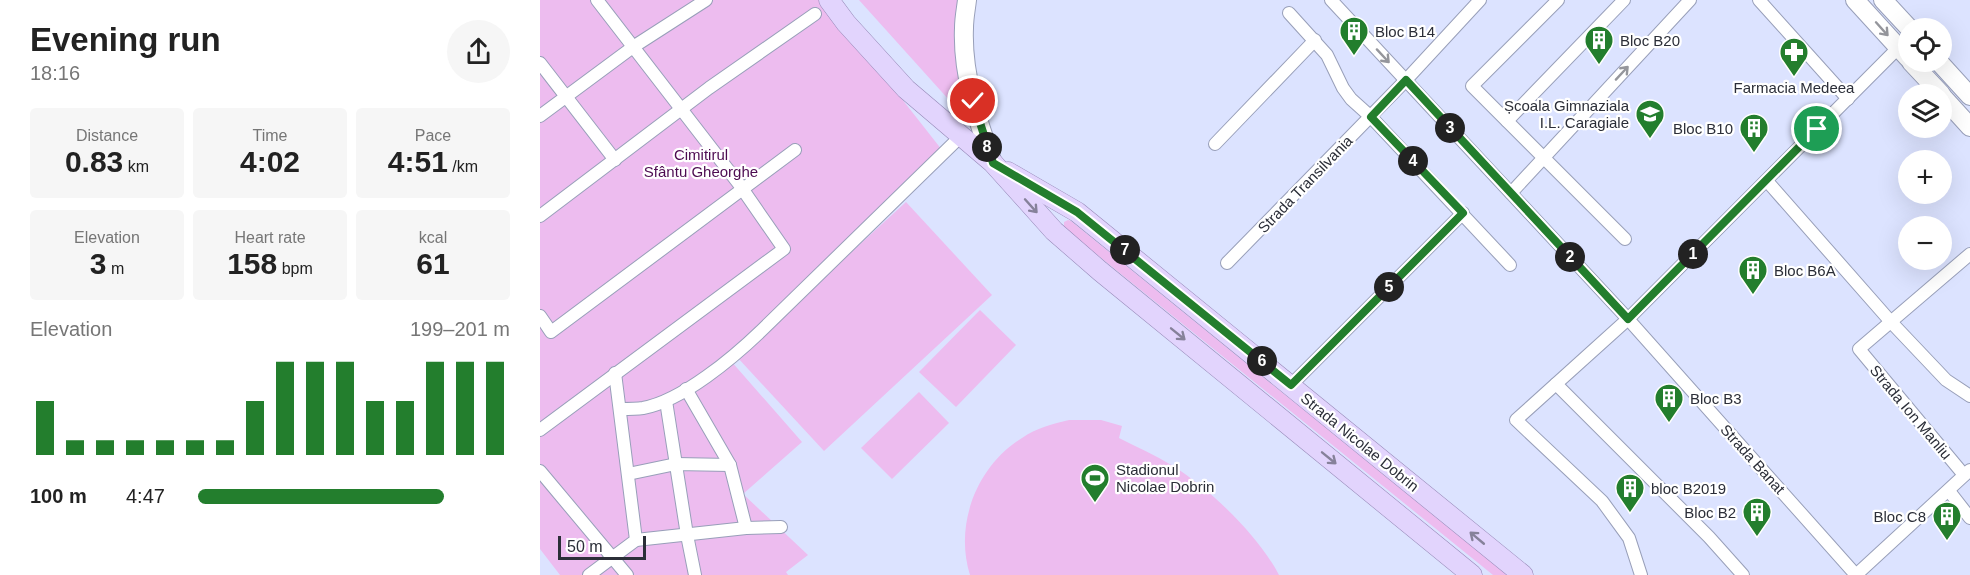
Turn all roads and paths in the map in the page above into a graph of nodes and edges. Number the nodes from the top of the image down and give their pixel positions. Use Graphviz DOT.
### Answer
graph roads {
  1 [pos="597,0"];
  2 [pos="706,0"];
  3 [pos="829,0"];
  4 [pos="968,0"];
  5 [pos="1331,0"];
  6 [pos="1480,0"];
  7 [pos="1558,0"];
  8 [pos="1624,0"];
  9 [pos="1690,0"];
  10 [pos="1759,0"];
  11 [pos="1855,0"];
  12 [pos="1883,0"];
  13 [pos="1289,13"];
  14 [pos="815,14"];
  15 [pos="1900,18"];
  16 [pos="1315,40"];
  17 [pos="1898,43"];
  18 [pos="633,47"];
  19 [pos="1898,58"];
  20 [pos="540,63"];
  21 [pos="1923,72"];
  22 [pos="1949,72"];
  23 [pos="1406,80"];
  24 [pos="1933,84"];
  25 [pos="1968,90"];
  26 [pos="1952,95"];
  27 [pos="566,96"];
  28 [pos="1848,99"];
  29 [pos="1952,107"];
  30 [pos="681,109"];
  31 [pos="540,116"];
  32 [pos="1371,117"];
  33 [pos="1507,121"];
  34 [pos="1970,127"];
  35 [pos="961,136"];
  36 [pos="1215,144"];
  37 [pos="795,150"];
  38 [pos="1544,158"];
  39 [pos="615,160"];
  40 [pos="993,163"];
  41 [pos="1767,181"];
  42 [pos="743,189"];
  43 [pos="1511,193"];
  44 [pos="1077,212"];
  45 [pos="1463,213"];
  46 [pos="540,216"];
  47 [pos="1054,231"];
  48 [pos="1625,239"];
  49 [pos="1968,258"];
  50 [pos="1227,263"];
  51 [pos="1510,265"];
  52 [pos="540,316"];
  53 [pos="1628,319"];
  54 [pos="1892,322"];
  55 [pos="615,373"];
  56 [pos="1556,384"];
  57 [pos="1291,385"];
  58 [pos="686,389"];
  59 [pos="1970,396"];
  60 [pos="666,401"];
  61 [pos="620,409"];
  62 [pos="540,430"];
  63 [pos="676,464"];
  64 [pos="729,465"];
  65 [pos="540,471"];
  66 [pos="1967,472"];
  67 [pos="628,474"];
  68 [pos="1948,491"];
  69 [pos="1970,518"];
  70 [pos="781,527"];
  71 [pos="746,528"];
  72 [pos="687,535"];
  73 [pos="636,540"];
  74 [pos="612,557"];
  75 [pos="1466,573"];
  76 [pos="589,575"];
  77 [pos="627,575"];
  78 [pos="695,575"];
  79 [pos="1522,575"];
  80 [pos="1641,575"];
  81 [pos="1743,575"];
  82 [pos="1856,575"];
  1 -- 18 [label="street"];
  2 -- 18 [label="street"];
  3 -- 35 [label="main road, Strada Nicolae Dobrin"];
  4 -- 40 [label="main road"];
  5 -- 23 [label="street, Strada Banat, one-way"];
  6 -- 23 [label="street, Strada Transilvania"];
  7 -- 33 [label="street"];
  8 -- 33 [label="street"];
  38 -- 9 [label="street, one-way"];
  10 -- 28 [label="street"];
  11 -- 17 [label="main road, one-way"];
  12 -- 15 [label="main road"];
  13 -- 16 [label="street"];
  14 -- 30 [label="street"];
  16 -- 32 [label="street"];
  16 -- 36 [label="street"];
  18 -- 27 [label="street"];
  18 -- 30 [label="street"];
  19 -- 28 [label="street"];
  20 -- 27 [label="street"];
  21 -- 24 [label="main road"];
  22 -- 25 [label="main road"];
  23 -- 32 [label="street, Strada Transilvania"];
  23 -- 43 [label="street, Strada Banat"];
  25 -- 26 [label="street"];
  27 -- 31 [label="street"];
  27 -- 39 [label="street"];
  28 -- 41 [label="street"];
  29 -- 34 [label="main road"];
  30 -- 39 [label="street"];
  30 -- 42 [label="street"];
  32 -- 45 [label="street"];
  32 -- 50 [label="street, Strada Transilvania"];
  33 -- 38 [label="street"];
  35 -- 40 [label="main road, Strada Nicolae Dobrin"];
  35 -- 58 [label="street"];
  37 -- 42 [label="street"];
  38 -- 43 [label="street"];
  38 -- 48 [label="street"];
  39 -- 46 [label="street"];
  40 -- 44 [label="main road, Strada Nicolae Dobrin"];
  40 -- 47 [label="main road, Strada Nicolae Dobrin, one-way"];
  41 -- 53 [label="street"];
  41 -- 54 [label="street"];
  42 -- 52 [label="street"];
  42 -- 55 [label="street"];
  43 -- 53 [label="street, Strada Banat"];
  44 -- 47 [label="main road"];
  44 -- 57 [label="main road, Strada Nicolae Dobrin"];
  45 -- 51 [label="street"];
  45 -- 57 [label="street"];
  47 -- 75 [label="main road, Strada Nicolae Dobrin, one-way"];
  49 -- 54 [label="street"];
  53 -- 56 [label="street"];
  53 -- 82 [label="street, Strada Banat"];
  54 -- 59 [label="street"];
  54 -- 66 [label="street, Strada Ion Manliu"];
  55 -- 61 [label="street"];
  55 -- 62 [label="street"];
  56 -- 80 [label="street"];
  56 -- 81 [label="street"];
  79 -- 57 [label="main road, Strada Nicolae Dobrin, one-way"];
  58 -- 60 [label="street"];
  58 -- 64 [label="street"];
  60 -- 61 [label="street"];
  60 -- 63 [label="street"];
  61 -- 67 [label="street"];
  63 -- 64 [label="street"];
  63 -- 67 [label="street"];
  63 -- 72 [label="street"];
  64 -- 71 [label="street"];
  65 -- 74 [label="street"];
  66 -- 68 [label="street"];
  67 -- 73 [label="street"];
  68 -- 69 [label="street"];
  68 -- 82 [label="street"];
  70 -- 71 [label="street"];
  71 -- 72 [label="street"];
  72 -- 73 [label="street"];
  72 -- 78 [label="street"];
  73 -- 74 [label="street"];
  74 -- 76 [label="street"];
  74 -- 77 [label="street"];
}
